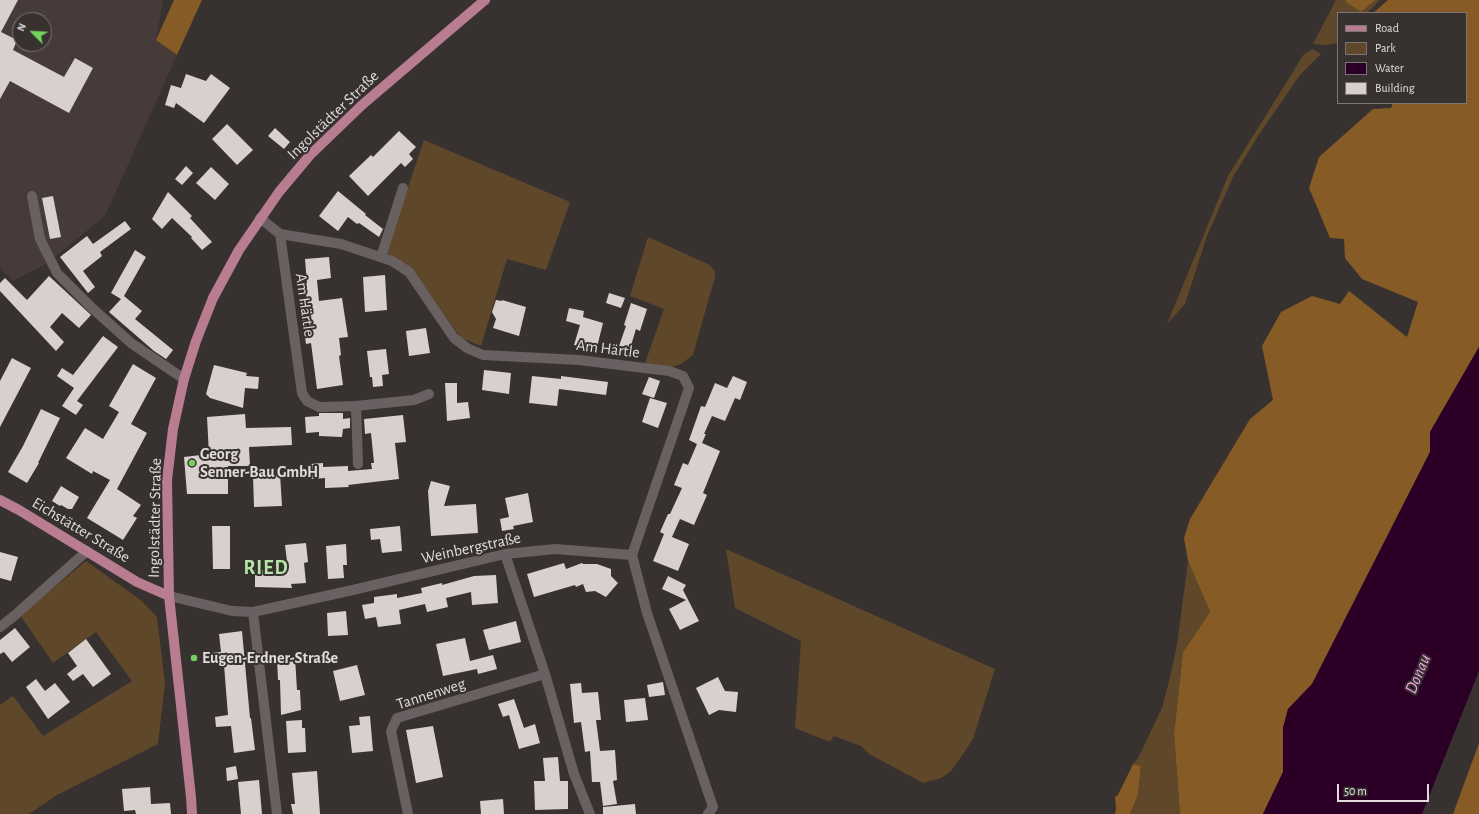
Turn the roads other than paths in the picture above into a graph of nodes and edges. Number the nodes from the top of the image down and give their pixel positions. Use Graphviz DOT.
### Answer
graph roads {
  1 [pos="485,0"];
  2 [pos="403,188"];
  3 [pos="32,196"];
  4 [pos="260,218"];
  5 [pos="280,234"];
  6 [pos="381,257"];
  7 [pos="184,379"];
  8 [pos="429,394"];
  9 [pos="356,406"];
  10 [pos="358,464"];
  11 [pos="0,500"];
  12 [pos="87,551"];
  13 [pos="505,554"];
  14 [pos="632,555"];
  15 [pos="169,596"];
  16 [pos="253,612"];
  17 [pos="0,626"];
  18 [pos="545,674"];
  19 [pos="192,814"];
  20 [pos="277,814"];
  21 [pos="408,814"];
  22 [pos="590,814"];
  23 [pos="708,814"];
  1 -- 4 [label="main road, Ingolstädter Straße"];
  2 -- 6 [label="street"];
  3 -- 7 [label="street"];
  4 -- 5 [label="street, Am Härtle"];
  4 -- 7 [label="main road, Ingolstädter Straße"];
  5 -- 6 [label="street, Am Härtle"];
  5 -- 9 [label="street, Am Härtle"];
  6 -- 14 [label="street, Am Härtle"];
  7 -- 15 [label="main road, Ingolstädter Straße"];
  8 -- 9 [label="street, Am Härtle"];
  9 -- 10 [label="street"];
  11 -- 12 [label="main road, Eichstätter Straße"];
  12 -- 15 [label="main road, Eichstätter Straße"];
  12 -- 17 [label="street"];
  13 -- 14 [label="street, Weinbergstraße"];
  13 -- 16 [label="street, Weinbergstraße"];
  13 -- 18 [label="street"];
  14 -- 23 [label="street"];
  15 -- 16 [label="street, Weinbergstraße"];
  15 -- 19 [label="main road, Ingolstädter Straße"];
  16 -- 20 [label="street"];
  18 -- 21 [label="street, Tannenweg"];
  18 -- 22 [label="street"];
}
